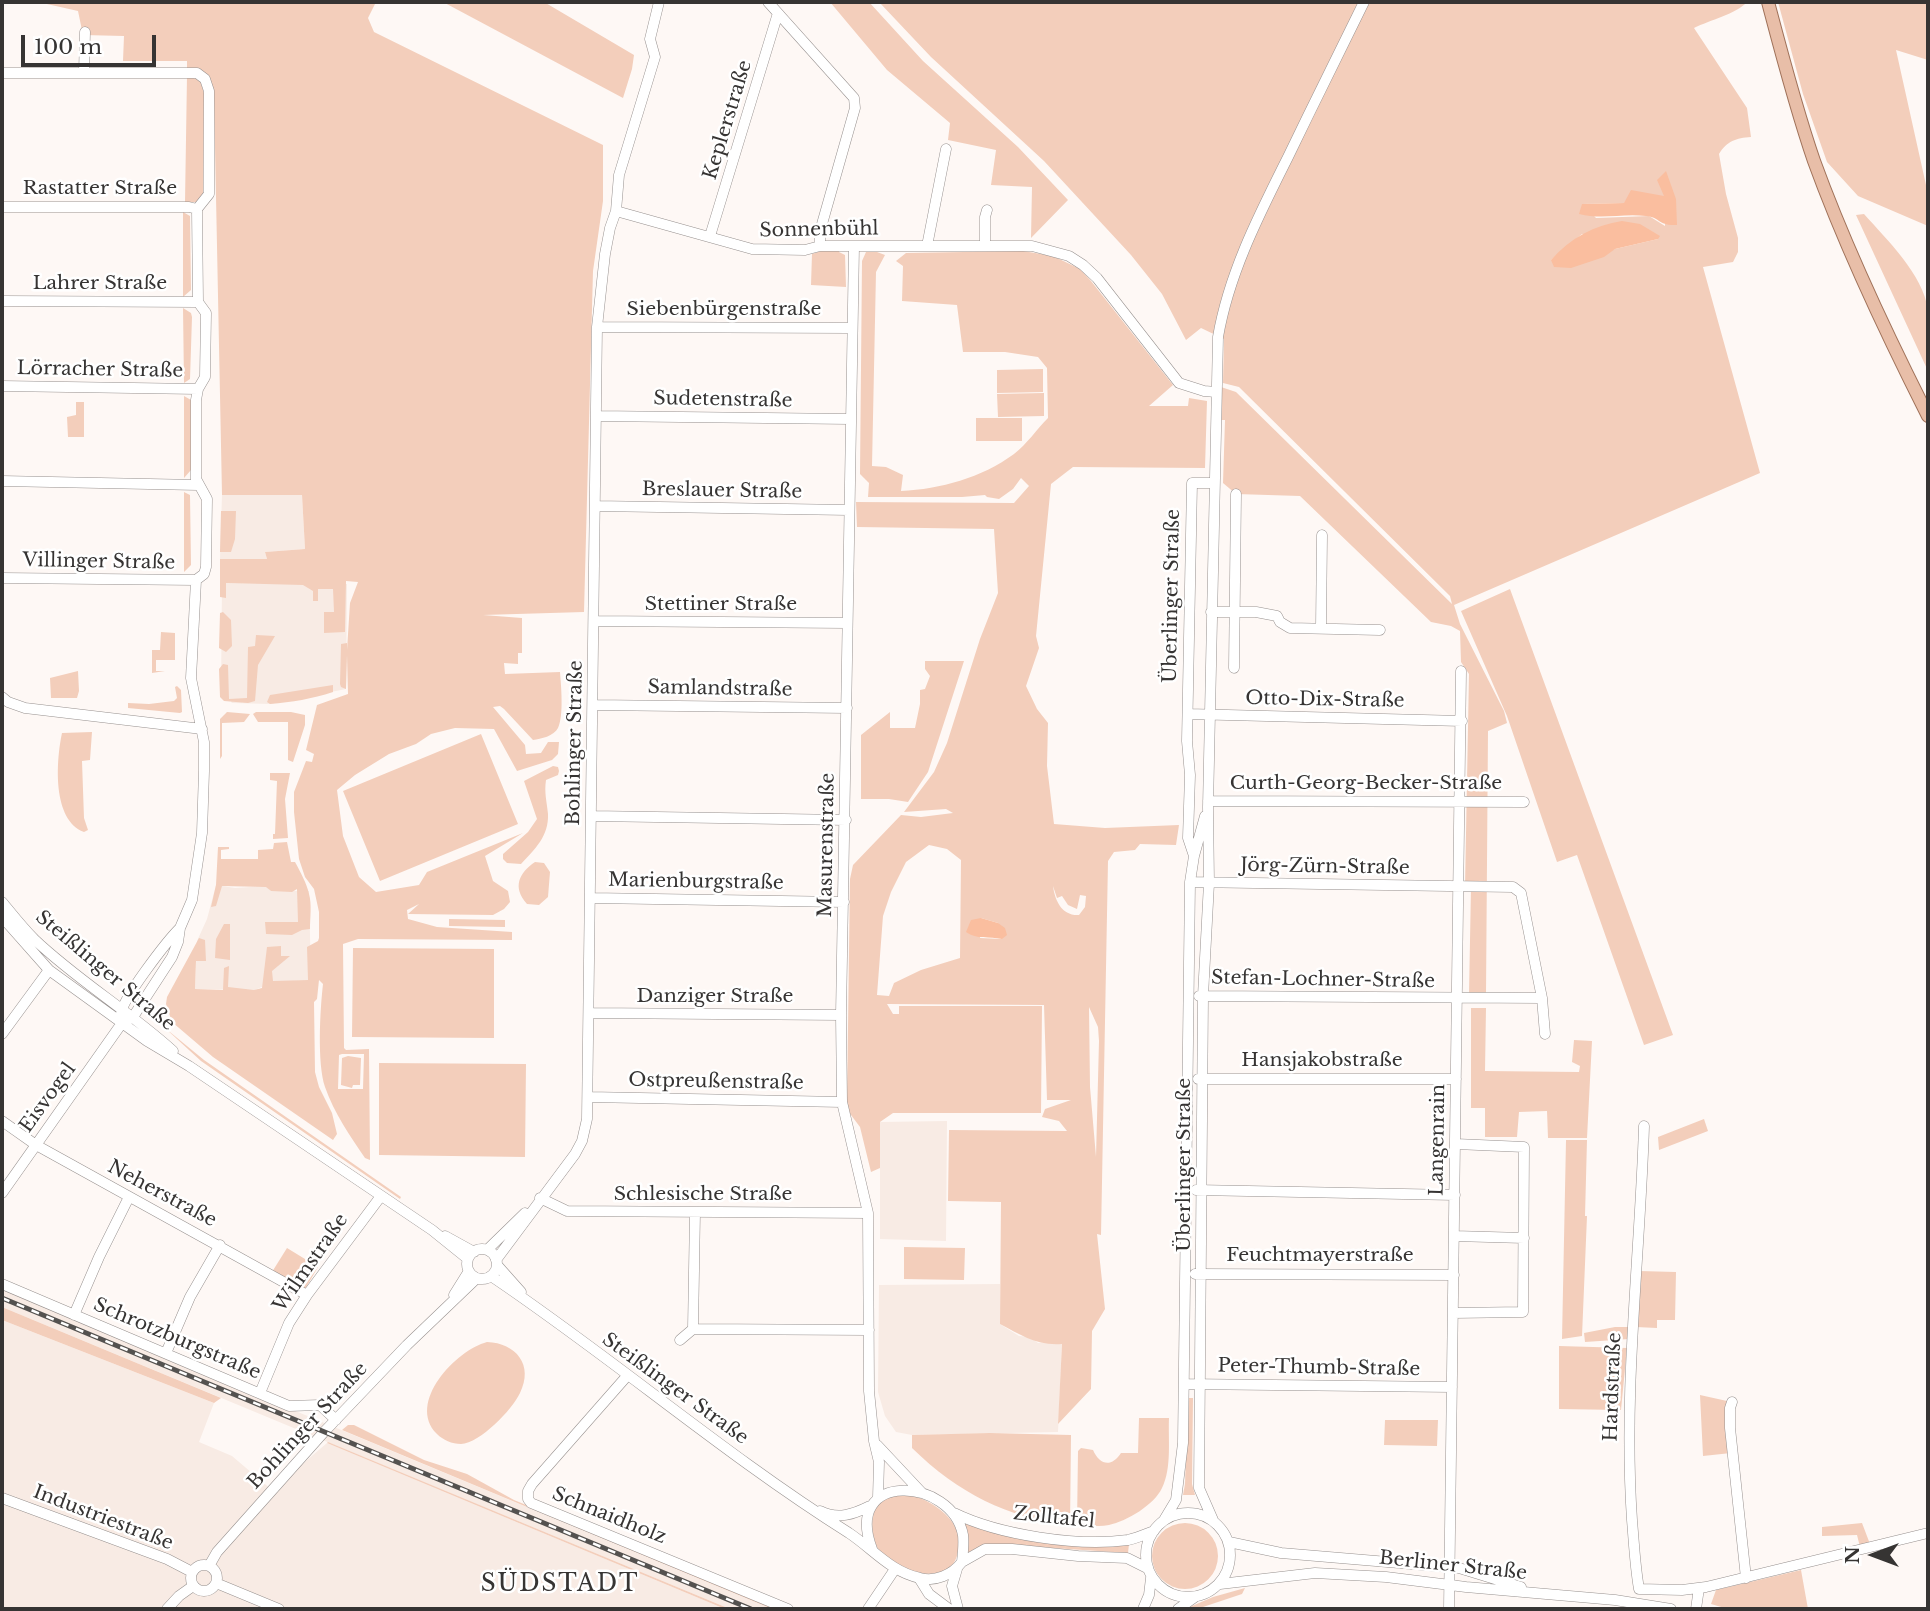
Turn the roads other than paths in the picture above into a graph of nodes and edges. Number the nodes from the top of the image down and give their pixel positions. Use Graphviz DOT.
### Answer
graph roads {
  1 [pos="659,2"];
  2 [pos="768,2"];
  3 [pos="1364,2"];
  4 [pos="1768,2"];
  5 [pos="778,13"];
  6 [pos="85,32"];
  7 [pos="2,73"];
  8 [pos="85,73"];
  9 [pos="946,149"];
  10 [pos="2,207"];
  11 [pos="197,209"];
  12 [pos="987,210"];
  13 [pos="616,211"];
  14 [pos="710,236"];
  15 [pos="985,245"];
  16 [pos="820,246"];
  17 [pos="854,246"];
  18 [pos="927,246"];
  19 [pos="2,301"];
  20 [pos="198,302"];
  21 [pos="597,327"];
  22 [pos="852,328"];
  23 [pos="2,386"];
  24 [pos="198,389"];
  25 [pos="1216,392"];
  26 [pos="596,416"];
  27 [pos="1928,416"];
  28 [pos="850,419"];
  29 [pos="2,481"];
  30 [pos="1213,483"];
  31 [pos="198,485"];
  32 [pos="1236,494"];
  33 [pos="595,506"];
  34 [pos="849,510"];
  35 [pos="1322,535"];
  36 [pos="2,578"];
  37 [pos="196,580"];
  38 [pos="1211,612"];
  39 [pos="1235,613"];
  40 [pos="594,621"];
  41 [pos="848,623"];
  42 [pos="1321,628"];
  43 [pos="1380,629"];
  44 [pos="1234,668"];
  45 [pos="1461,671"];
  46 [pos="2,697"];
  47 [pos="593,705"];
  48 [pos="847,708"];
  49 [pos="1188,714"];
  50 [pos="1209,715"];
  51 [pos="1462,721"];
  52 [pos="201,729"];
  53 [pos="1460,802"];
  54 [pos="1524,802"];
  55 [pos="1208,804"];
  56 [pos="592,816"];
  57 [pos="846,820"];
  58 [pos="1194,856"];
  59 [pos="1190,882"];
  60 [pos="1209,883"];
  61 [pos="1460,887"];
  62 [pos="591,898"];
  63 [pos="2,902"];
  64 [pos="844,902"];
  65 [pos="2,917"];
  66 [pos="180,928"];
  67 [pos="49,970"];
  68 [pos="1189,996"];
  69 [pos="1203,996"];
  70 [pos="1457,998"];
  71 [pos="1542,998"];
  72 [pos="121,1009"];
  73 [pos="590,1013"];
  74 [pos="841,1015"];
  75 [pos="134,1017"];
  76 [pos="122,1023"];
  77 [pos="2,1034"];
  78 [pos="1545,1034"];
  79 [pos="189,1066"];
  80 [pos="1188,1079"];
  81 [pos="1203,1079"];
  82 [pos="1456,1079"];
  83 [pos="589,1097"];
  84 [pos="842,1102"];
  85 [pos="2,1121"];
  86 [pos="1644,1126"];
  87 [pos="1456,1144"];
  88 [pos="36,1145"];
  89 [pos="1187,1190"];
  90 [pos="1201,1190"];
  91 [pos="2,1193"];
  92 [pos="1455,1195"];
  93 [pos="381,1196"];
  94 [pos="129,1197"];
  95 [pos="541,1198"];
  96 [pos="695,1212"];
  97 [pos="868,1213"];
  98 [pos="1454,1236"];
  99 [pos="1524,1238"];
  100 [pos="219,1245"];
  101 [pos="488,1250"];
  102 [pos="471,1255"];
  103 [pos="497,1262"];
  104 [pos="1187,1273"];
  105 [pos="473,1274"];
  106 [pos="1201,1274"];
  107 [pos="1454,1275"];
  108 [pos="491,1276"];
  109 [pos="2,1284"];
  110 [pos="307,1295"];
  111 [pos="528,1300"];
  112 [pos="1453,1312"];
  113 [pos="74,1315"];
  114 [pos="693,1329"];
  115 [pos="869,1330"];
  116 [pos="680,1340"];
  117 [pos="166,1353"];
  118 [pos="627,1376"];
  119 [pos="1184,1384"];
  120 [pos="1201,1384"];
  121 [pos="1452,1387"];
  122 [pos="260,1393"];
  123 [pos="1732,1402"];
  124 [pos="336,1420"];
  125 [pos="874,1441"];
  126 [pos="922,1493"];
  127 [pos="2,1498"];
  128 [pos="878,1498"];
  129 [pos="803,1503"];
  130 [pos="870,1506"];
  131 [pos="953,1512"];
  132 [pos="1213,1520"];
  133 [pos="1164,1521"];
  134 [pos="1154,1531"];
  135 [pos="1928,1533"];
  136 [pos="1229,1542"];
  137 [pos="872,1549"];
  138 [pos="960,1565"];
  139 [pos="209,1566"];
  140 [pos="1450,1567"];
  141 [pos="895,1569"];
  142 [pos="192,1572"];
  143 [pos="1149,1573"];
  144 [pos="919,1578"];
  145 [pos="1746,1578"];
  146 [pos="216,1583"];
  147 [pos="1220,1584"];
  148 [pos="1450,1585"];
  149 [pos="193,1586"];
  150 [pos="1699,1588"];
  151 [pos="1537,1592"];
  152 [pos="1195,1597"];
  153 [pos="167,1609"];
  154 [pos="279,1609"];
  155 [pos="788,1609"];
  156 [pos="868,1609"];
  157 [pos="949,1609"];
  158 [pos="958,1609"];
  159 [pos="1143,1609"];
  160 [pos="1178,1609"];
  161 [pos="1449,1609"];
  162 [pos="1671,1609"];
  163 [pos="1696,1609"];
  1 -- 13 [label="street, Bohlinger Straße"];
  2 -- 5 [label="street"];
  3 -- 25 [label="street, Überlinger Straße"];
  4 -- 27 [label="main road"];
  5 -- 14 [label="street, Keplerstraße"];
  5 -- 16 [label="street"];
  6 -- 8 [label="street"];
  7 -- 8 [label="street"];
  8 -- 11 [label="street"];
  9 -- 18 [label="street"];
  10 -- 11 [label="street, Rastatter Straße"];
  11 -- 20 [label="street"];
  12 -- 15 [label="street"];
  13 -- 14 [label="street, Sonnenbühl"];
  13 -- 21 [label="street, Bohlinger Straße"];
  14 -- 16 [label="street, Sonnenbühl"];
  15 -- 18 [label="street, Sonnenbühl"];
  15 -- 25 [label="street, Sonnenbühl"];
  16 -- 17 [label="street, Sonnenbühl"];
  17 -- 18 [label="street, Sonnenbühl"];
  17 -- 22 [label="street, Masurenstraße"];
  19 -- 20 [label="street, Lahrer Straße"];
  20 -- 24 [label="street"];
  21 -- 22 [label="street, Siebenbürgenstraße"];
  21 -- 26 [label="street, Bohlinger Straße"];
  22 -- 28 [label="street, Masurenstraße"];
  23 -- 24 [label="street, Lörracher Straße"];
  24 -- 31 [label="street"];
  25 -- 30 [label="street, Überlinger Straße"];
  26 -- 28 [label="street, Sudetenstraße"];
  26 -- 33 [label="street, Bohlinger Straße"];
  28 -- 34 [label="street, Masurenstraße"];
  29 -- 31 [label="street"];
  30 -- 38 [label="street, Überlinger Straße"];
  30 -- 49 [label="street, Überlinger Straße"];
  31 -- 37 [label="street"];
  32 -- 39 [label="street"];
  33 -- 34 [label="street, Breslauer Straße"];
  33 -- 40 [label="street, Bohlinger Straße"];
  34 -- 41 [label="street, Masurenstraße"];
  35 -- 42 [label="street"];
  36 -- 37 [label="street, Villinger Straße"];
  37 -- 52 [label="street"];
  38 -- 39 [label="street"];
  38 -- 50 [label="street, Überlinger Straße"];
  39 -- 42 [label="street"];
  39 -- 44 [label="street"];
  40 -- 41 [label="street, Stettiner Straße"];
  40 -- 47 [label="street, Bohlinger Straße"];
  41 -- 48 [label="street, Masurenstraße"];
  42 -- 43 [label="street"];
  45 -- 51 [label="street, Langenrain"];
  46 -- 52 [label="street"];
  47 -- 48 [label="street, Samlandstraße"];
  47 -- 56 [label="street, Bohlinger Straße"];
  48 -- 57 [label="street, Masurenstraße"];
  49 -- 50 [label="street, Otto-Dix-Straße"];
  49 -- 58 [label="street, Überlinger Straße"];
  50 -- 51 [label="street, Otto-Dix-Straße"];
  50 -- 55 [label="street, Überlinger Straße"];
  51 -- 53 [label="street, Langenrain"];
  52 -- 66 [label="street"];
  53 -- 54 [label="street, Curth-Georg-Becker-Straße"];
  53 -- 55 [label="street, Curth-Georg-Becker-Straße"];
  53 -- 61 [label="street, Langenrain"];
  55 -- 58 [label="street, Überlinger Straße"];
  55 -- 60 [label="street, Überlinger Straße"];
  56 -- 57 [label="street"];
  56 -- 62 [label="street, Bohlinger Straße"];
  57 -- 64 [label="street, Masurenstraße"];
  58 -- 59 [label="street, Überlinger Straße"];
  59 -- 60 [label="street, Jörg-Zürn-Straße"];
  59 -- 68 [label="street, Überlinger Straße"];
  60 -- 61 [label="street, Jörg-Zürn-Straße"];
  60 -- 69 [label="street, Überlinger Straße"];
  61 -- 70 [label="street, Langenrain"];
  61 -- 71 [label="street, Jörg-Zürn-Straße"];
  62 -- 64 [label="street, Marienburgstraße"];
  62 -- 73 [label="street, Bohlinger Straße"];
  63 -- 72 [label="street, Steißlinger Straße"];
  64 -- 74 [label="street, Masurenstraße"];
  65 -- 67 [label="street, Steißlinger Straße"];
  66 -- 72 [label="street"];
  66 -- 75 [label="street"];
  67 -- 76 [label="street, Steißlinger Straße"];
  67 -- 77 [label="street"];
  68 -- 69 [label="street, Stefan-Lochner-Straße"];
  68 -- 80 [label="street, Überlinger Straße"];
  69 -- 70 [label="street, Stefan-Lochner-Straße"];
  69 -- 81 [label="street, Überlinger Straße"];
  70 -- 71 [label="street, Stefan-Lochner-Straße"];
  70 -- 82 [label="street, Langenrain"];
  71 -- 78 [label="street"];
  72 -- 75 [label="street, Steißlinger Straße"];
  72 -- 76 [label="street"];
  73 -- 74 [label="street, Danziger Straße"];
  73 -- 83 [label="street, Bohlinger Straße"];
  74 -- 84 [label="street, Masurenstraße"];
  75 -- 76 [label="street"];
  75 -- 79 [label="street, Steißlinger Straße"];
  76 -- 79 [label="street, Steißlinger Straße"];
  76 -- 88 [label="street, Eisvogel"];
  79 -- 93 [label="street, Steißlinger Straße"];
  80 -- 81 [label="street, Hansjakobstraße"];
  80 -- 89 [label="street, Überlinger Straße"];
  81 -- 82 [label="street, Hansjakobstraße"];
  81 -- 90 [label="street, Überlinger Straße"];
  82 -- 87 [label="street, Langenrain"];
  83 -- 84 [label="street, Ostpreußenstraße"];
  83 -- 95 [label="street, Bohlinger Straße"];
  84 -- 97 [label="street, Masurenstraße"];
  85 -- 88 [label="street, Neherstraße"];
  86 -- 150 [label="street, Hardstraße"];
  87 -- 92 [label="street, Langenrain"];
  87 -- 99 [label="street"];
  88 -- 91 [label="street, Eisvogel"];
  88 -- 94 [label="street, Neherstraße"];
  89 -- 90 [label="street"];
  89 -- 104 [label="street, Überlinger Straße"];
  90 -- 92 [label="street"];
  90 -- 106 [label="street, Überlinger Straße"];
  92 -- 98 [label="street, Langenrain"];
  93 -- 102 [label="street, Steißlinger Straße"];
  93 -- 110 [label="street, Wilmstraße"];
  94 -- 100 [label="street, Neherstraße"];
  94 -- 113 [label="street"];
  95 -- 96 [label="street, Schlesische Straße"];
  95 -- 101 [label="street, Bohlinger Straße"];
  95 -- 103 [label="street, Bohlinger Straße"];
  96 -- 97 [label="street, Schlesische Straße"];
  96 -- 114 [label="street"];
  97 -- 115 [label="street, Masurenstraße"];
  98 -- 99 [label="street"];
  98 -- 107 [label="street, Langenrain"];
  99 -- 112 [label="street"];
  100 -- 110 [label="street, Neherstraße"];
  100 -- 117 [label="street"];
  101 -- 102 [label="street"];
  101 -- 103 [label="street, Steißlinger Straße"];
  102 -- 105 [label="street"];
  103 -- 108 [label="street"];
  103 -- 111 [label="street, Steißlinger Straße"];
  104 -- 106 [label="street, Feuchtmayerstraße"];
  104 -- 119 [label="street, Überlinger Straße"];
  105 -- 108 [label="street"];
  105 -- 124 [label="street, Bohlinger Straße"];
  106 -- 107 [label="street, Feuchtmayerstraße"];
  106 -- 120 [label="street, Überlinger Straße"];
  107 -- 112 [label="street, Langenrain"];
  108 -- 111 [label="street, Steißlinger Straße"];
  109 -- 113 [label="street, Schrotzburgstraße"];
  110 -- 122 [label="street, Wilmstraße"];
  111 -- 118 [label="street, Steißlinger Straße"];
  112 -- 121 [label="street, Langenrain"];
  113 -- 117 [label="street, Schrotzburgstraße"];
  114 -- 115 [label="street"];
  114 -- 116 [label="street"];
  115 -- 125 [label="street, Masurenstraße"];
  117 -- 122 [label="street, Schrotzburgstraße"];
  118 -- 129 [label="street, Steißlinger Straße"];
  118 -- 155 [label="street, Schnaidholz"];
  119 -- 120 [label="street, Peter-Thumb-Straße"];
  119 -- 133 [label="street, Überlinger Straße"];
  120 -- 121 [label="street, Peter-Thumb-Straße"];
  120 -- 132 [label="street, Überlinger Straße"];
  121 -- 140 [label="street, Langenrain"];
  122 -- 124 [label="street, Schrotzburgstraße"];
  123 -- 145 [label="street"];
  124 -- 139 [label="street, Bohlinger Straße"];
  125 -- 126 [label="street"];
  125 -- 128 [label="street, Masurenstraße"];
  126 -- 128 [label="street"];
  126 -- 131 [label="street"];
  127 -- 142 [label="street, Industriestraße"];
  128 -- 130 [label="street, Steißlinger Straße"];
  129 -- 130 [label="street, Steißlinger Straße"];
  129 -- 137 [label="street, Steißlinger Straße"];
  130 -- 137 [label="street"];
  131 -- 134 [label="street, Zolltafel"];
  131 -- 138 [label="street"];
  132 -- 133 [label="street"];
  132 -- 136 [label="street"];
  133 -- 134 [label="street"];
  134 -- 143 [label="street"];
  135 -- 145 [label="street, Hardstraße"];
  136 -- 140 [label="street, Berliner Straße"];
  136 -- 147 [label="street"];
  137 -- 141 [label="street, Steißlinger Straße"];
  138 -- 143 [label="street, Zolltafel"];
  138 -- 144 [label="street"];
  138 -- 158 [label="street"];
  139 -- 142 [label="street"];
  139 -- 146 [label="street"];
  140 -- 148 [label="street, Langenrain"];
  140 -- 151 [label="street, Berliner Straße"];
  141 -- 144 [label="street, Steißlinger Straße"];
  141 -- 156 [label="street"];
  142 -- 149 [label="street"];
  143 -- 152 [label="street"];
  143 -- 159 [label="street"];
  144 -- 157 [label="street, Steißlinger Straße"];
  145 -- 150 [label="street, Hardstraße"];
  146 -- 149 [label="street"];
  146 -- 154 [label="street"];
  147 -- 148 [label="street, Berliner Straße"];
  147 -- 152 [label="street"];
  148 -- 151 [label="street, Berliner Straße"];
  148 -- 161 [label="street, Langenrain"];
  149 -- 153 [label="street"];
  150 -- 163 [label="street"];
  151 -- 162 [label="street"];
  152 -- 160 [label="street"];
}
